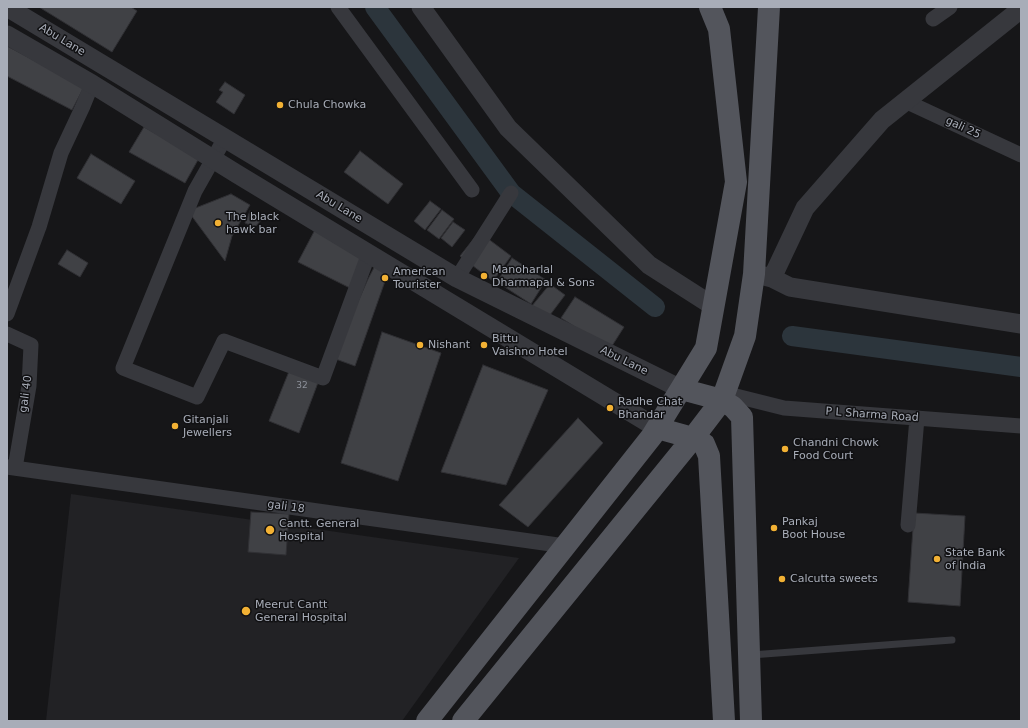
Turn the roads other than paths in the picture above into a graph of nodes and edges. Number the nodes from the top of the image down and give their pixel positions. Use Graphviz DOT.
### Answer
graph roads {
  1 [pos="7,7"];
  2 [pos="338,7"];
  3 [pos="421,7"];
  4 [pos="710,7"];
  5 [pos="770,7"];
  6 [pos="950,7"];
  7 [pos="1021,9"];
  8 [pos="933,19"];
  9 [pos="7,35"];
  10 [pos="92,84"];
  11 [pos="905,100"];
  12 [pos="224,138"];
  13 [pos="1021,154"];
  14 [pos="212,158"];
  15 [pos="472,190"];
  16 [pos="511,193"];
  17 [pos="369,253"];
  18 [pos="763,276"];
  19 [pos="457,278"];
  20 [pos="713,306"];
  21 [pos="7,314"];
  22 [pos="1021,324"];
  23 [pos="7,334"];
  24 [pos="681,390"];
  25 [pos="723,396"];
  26 [pos="917,418"];
  27 [pos="1021,426"];
  28 [pos="657,428"];
  29 [pos="693,438"];
  30 [pos="11,468"];
  31 [pos="908,525"];
  32 [pos="565,546"];
  33 [pos="952,640"];
  34 [pos="749,655"];
  35 [pos="427,721"];
  36 [pos="463,721"];
  37 [pos="724,721"];
  38 [pos="751,721"];
  1 -- 12 [label="street, Abu Lane"];
  2 -- 15 [label="street"];
  3 -- 20 [label="street"];
  4 -- 20 [label="main road"];
  5 -- 18 [label="main road"];
  6 -- 8 [label="street"];
  7 -- 11 [label="street"];
  9 -- 10 [label="street, Abu Lane"];
  10 -- 14 [label="street, Abu Lane"];
  10 -- 21 [label="street"];
  11 -- 13 [label="street, gali 25"];
  11 -- 18 [label="street"];
  12 -- 14 [label="street"];
  12 -- 19 [label="street, Abu Lane"];
  14 -- 17 [label="street, Abu Lane"];
  14 -- 17 [label="street"];
  16 -- 19 [label="street"];
  17 -- 28 [label="street, Abu Lane"];
  18 -- 22 [label="street"];
  18 -- 25 [label="main road"];
  19 -- 24 [label="street, Abu Lane"];
  20 -- 24 [label="main road"];
  23 -- 30 [label="street, gali 40"];
  24 -- 25 [label="main road"];
  24 -- 28 [label="main road"];
  25 -- 26 [label="street, P L Sharma Road"];
  25 -- 29 [label="main road"];
  25 -- 34 [label="main road"];
  26 -- 27 [label="street, P L Sharma Road"];
  26 -- 31 [label="street"];
  28 -- 29 [label="main road"];
  28 -- 32 [label="main road"];
  29 -- 36 [label="main road"];
  29 -- 37 [label="main road"];
  30 -- 32 [label="street, gali 18"];
  32 -- 35 [label="main road"];
  33 -- 34 [label="lane"];
  34 -- 38 [label="main road"];
}
